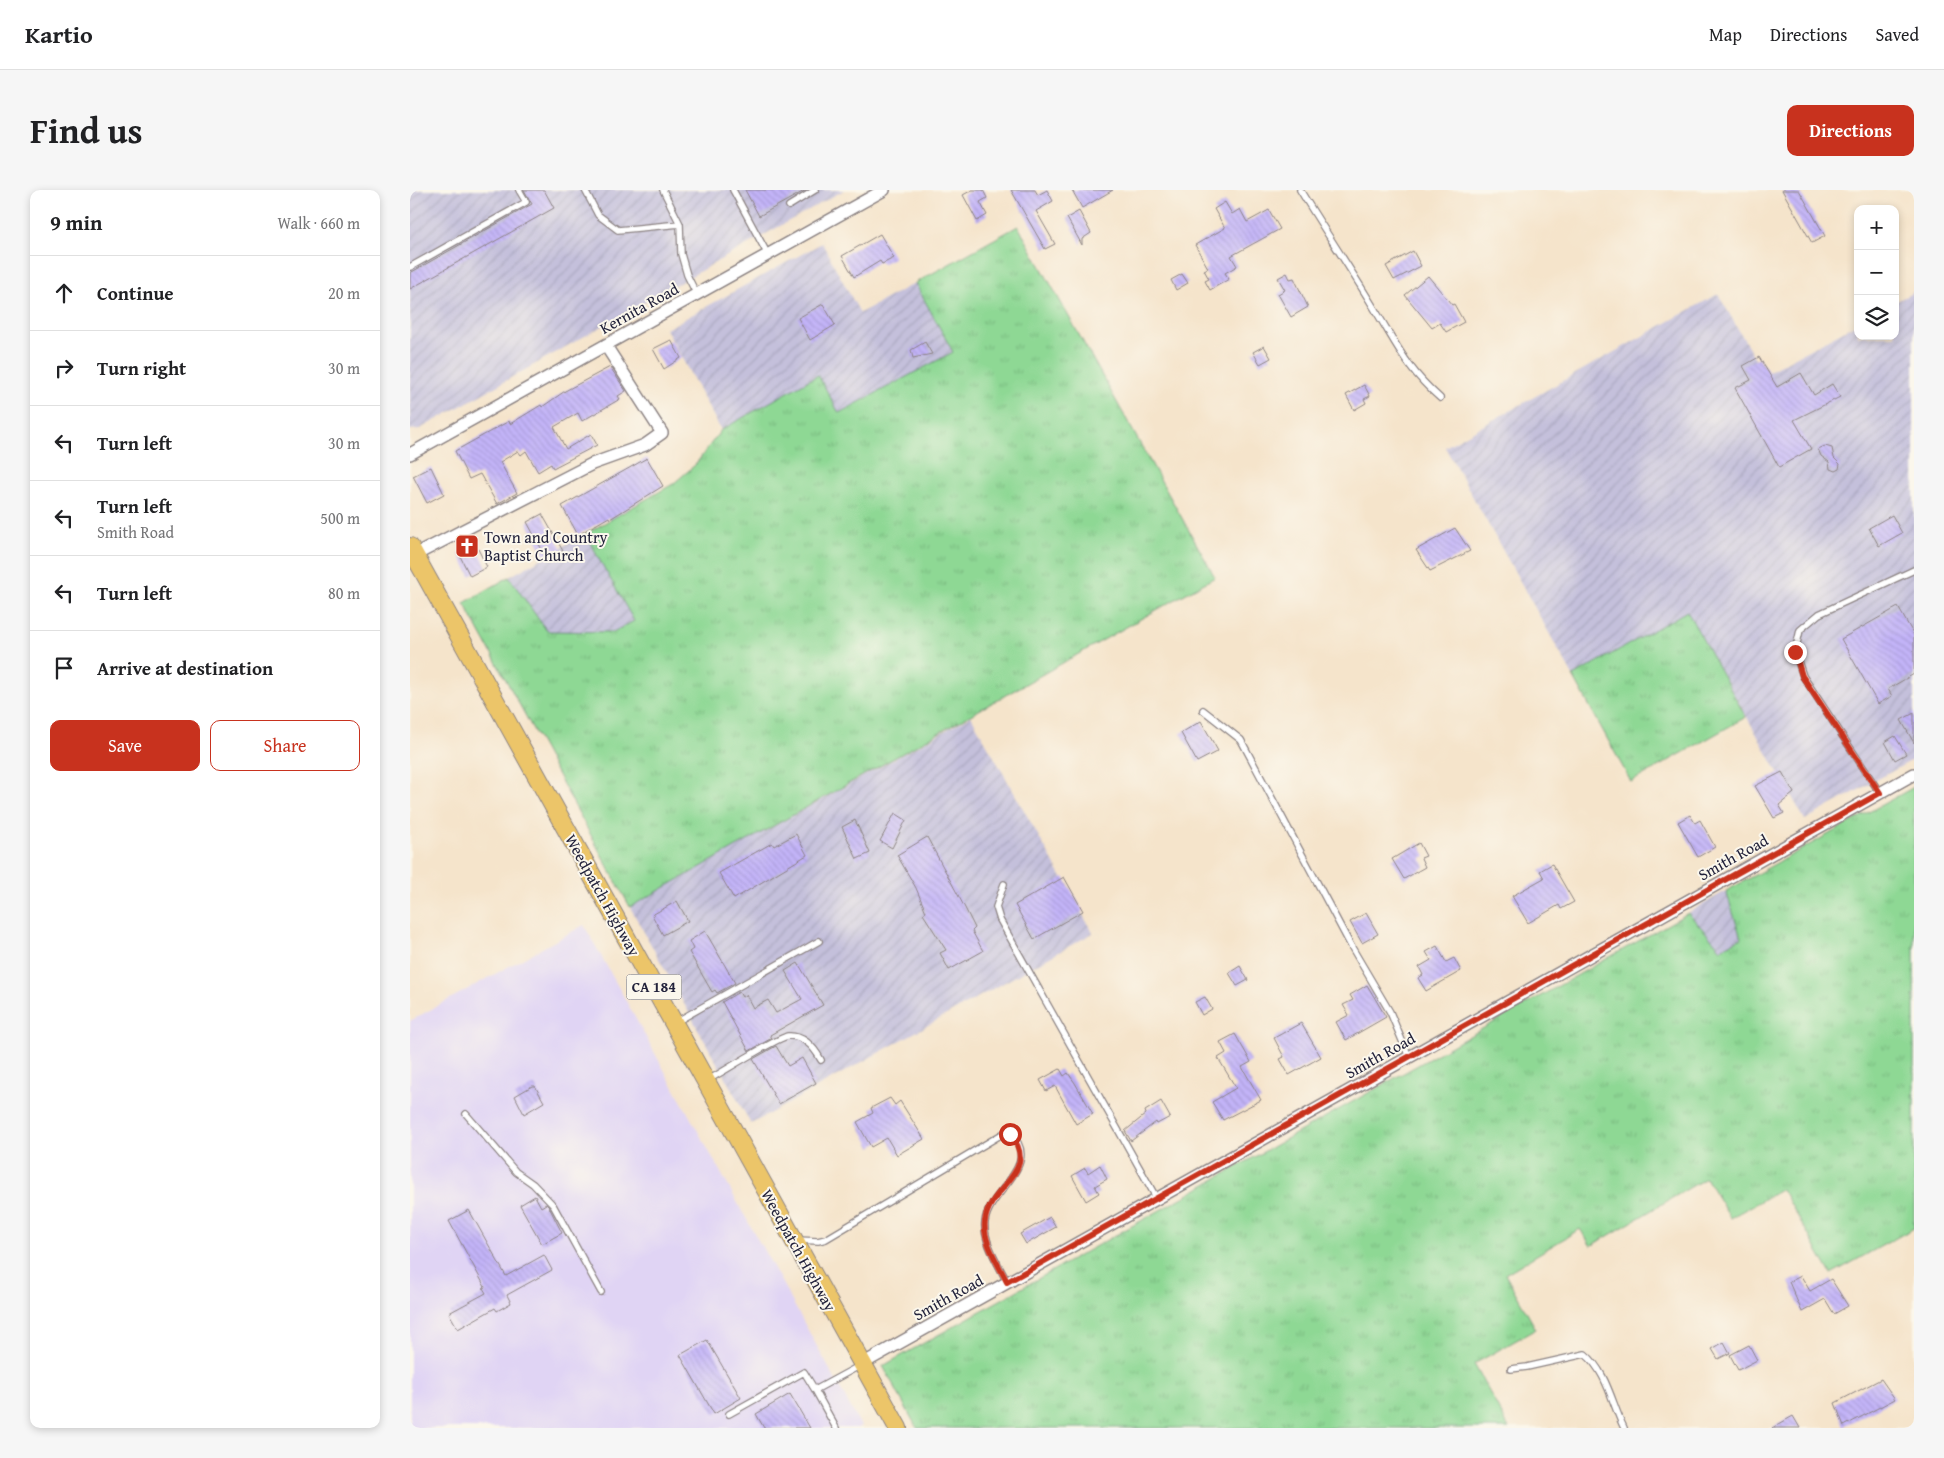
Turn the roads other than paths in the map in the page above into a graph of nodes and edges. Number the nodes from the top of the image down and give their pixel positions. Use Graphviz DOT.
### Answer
graph roads {
  1 [pos="519,190"];
  2 [pos="585,190"];
  3 [pos="663,190"];
  4 [pos="733,190"];
  5 [pos="815,190"];
  6 [pos="884,190"];
  7 [pos="1300,190"];
  8 [pos="789,206"];
  9 [pos="680,224"];
  10 [pos="768,255"];
  11 [pos="410,267"];
  12 [pos="697,295"];
  13 [pos="606,346"];
  14 [pos="1440,398"];
  15 [pos="410,454"];
  16 [pos="412,551"];
  17 [pos="1914,570"];
  18 [pos="1203,710"];
  19 [pos="1914,774"];
  20 [pos="1880,793"];
  21 [pos="1004,884"];
  22 [pos="819,941"];
  23 [pos="674,1023"];
  24 [pos="1408,1057"];
  25 [pos="821,1060"];
  26 [pos="706,1081"];
  27 [pos="466,1114"];
  28 [pos="1157,1199"];
  29 [pos="793,1238"];
  30 [pos="1007,1282"];
  31 [pos="601,1292"];
  32 [pos="862,1364"];
  33 [pos="1511,1369"];
  34 [pos="815,1390"];
  35 [pos="729,1414"];
  36 [pos="836,1428"];
  37 [pos="898,1428"];
  38 [pos="1624,1428"];
  1 -- 11 [label="lane"];
  2 -- 9 [label="lane"];
  3 -- 9 [label="lane"];
  4 -- 10 [label="lane"];
  5 -- 8 [label="lane"];
  6 -- 10 [label="street, Kernita Road"];
  7 -- 14 [label="lane"];
  9 -- 12 [label="lane"];
  10 -- 12 [label="street, Kernita Road"];
  12 -- 13 [label="street, Kernita Road"];
  13 -- 15 [label="street, Kernita Road"];
  13 -- 16 [label="street"];
  16 -- 23 [label="main road, Weedpatch Highway / CA 184"];
  17 -- 20 [label="lane"];
  18 -- 24 [label="lane"];
  19 -- 20 [label="street, Smith Road"];
  20 -- 24 [label="street, Smith Road"];
  21 -- 28 [label="lane"];
  22 -- 23 [label="lane"];
  23 -- 26 [label="main road, Weedpatch Highway / CA 184"];
  24 -- 28 [label="street, Smith Road"];
  25 -- 26 [label="lane"];
  26 -- 29 [label="main road, Weedpatch Highway / CA 184"];
  27 -- 31 [label="lane"];
  28 -- 30 [label="street, Smith Road"];
  29 -- 30 [label="lane"];
  29 -- 32 [label="main road, Weedpatch Highway / CA 184"];
  30 -- 32 [label="street, Smith Road"];
  32 -- 34 [label="lane"];
  32 -- 37 [label="main road, Weedpatch Highway / CA 184"];
  33 -- 38 [label="lane"];
  34 -- 35 [label="lane"];
  34 -- 36 [label="lane"];
}
